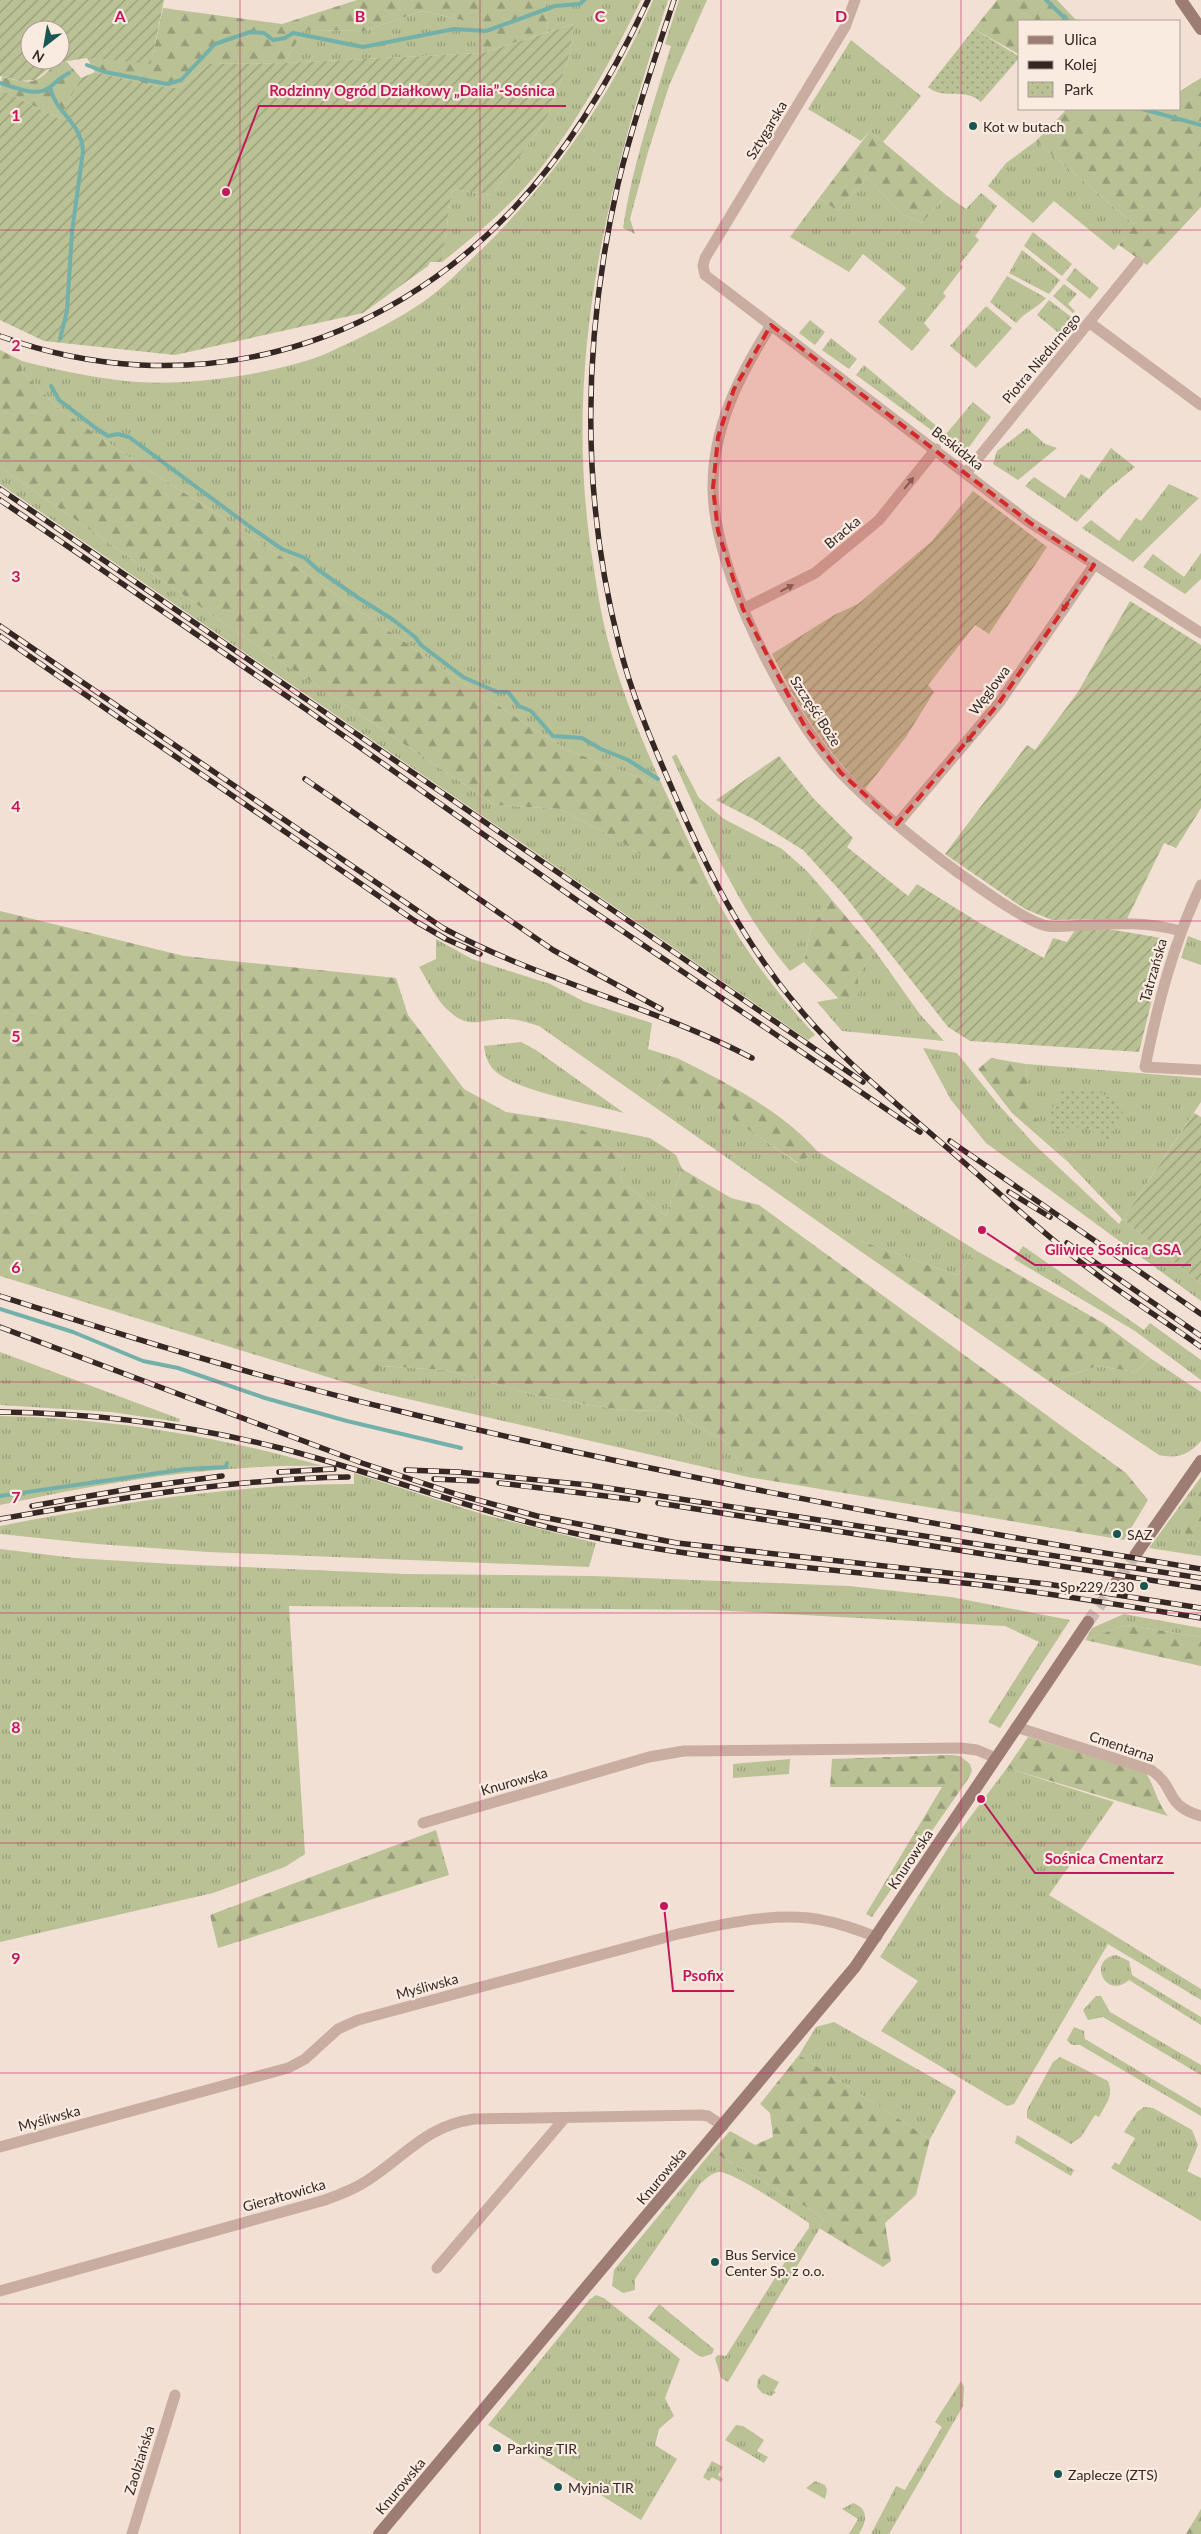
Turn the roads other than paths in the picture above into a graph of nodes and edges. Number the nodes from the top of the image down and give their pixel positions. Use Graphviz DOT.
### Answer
graph roads {
  1 [pos="855,0"];
  2 [pos="1181,0"];
  3 [pos="1201,29"];
  4 [pos="1138,262"];
  5 [pos="705,275"];
  6 [pos="1090,323"];
  7 [pos="771,325"];
  8 [pos="1201,405"];
  9 [pos="936,449"];
  10 [pos="966,473"];
  11 [pos="1094,565"];
  12 [pos="744,609"];
  13 [pos="1201,633"];
  14 [pos="897,824"];
  15 [pos="1201,885"];
  16 [pos="1180,931"];
  17 [pos="1201,1070"];
  18 [pos="1201,1461"];
  19 [pos="1136,1554"];
  20 [pos="1088,1622"];
  21 [pos="1016,1727"];
  22 [pos="996,1758"];
  23 [pos="1201,1816"];
  24 [pos="423,1823"];
  25 [pos="877,1937"];
  26 [pos="564,2119"];
  27 [pos="723,2126"];
  28 [pos="0,2147"];
  29 [pos="436,2268"];
  30 [pos="0,2291"];
  31 [pos="175,2395"];
  32 [pos="132,2534"];
  33 [pos="379,2534"];
  1 -- 5 [label="street, Sztygarska"];
  2 -- 3 [label="street"];
  4 -- 6 [label="street, Piotra Niedurnego"];
  5 -- 7 [label="street, Beskidzka"];
  6 -- 8 [label="street"];
  6 -- 10 [label="street, Piotra Niedurnego"];
  7 -- 9 [label="street, Beskidzka"];
  7 -- 12 [label="street, Szczęść Boże"];
  9 -- 10 [label="street, Beskidzka"];
  12 -- 9 [label="street, Bracka, one-way"];
  10 -- 11 [label="street, Beskidzka"];
  11 -- 13 [label="street, Beskidzka"];
  11 -- 14 [label="street, Węglowa, one-way"];
  12 -- 14 [label="street, Szczęść Boże"];
  14 -- 16 [label="street, Szczęść Boże"];
  15 -- 16 [label="street, Tatrzańska"];
  16 -- 17 [label="street, Tatrzańska"];
  18 -- 19 [label="street"];
  20 -- 21 [label="street, Knurowska"];
  21 -- 22 [label="street, Knurowska"];
  21 -- 23 [label="street, Cmentarna"];
  22 -- 24 [label="street, Knurowska"];
  22 -- 25 [label="street, Knurowska"];
  25 -- 27 [label="street, Knurowska"];
  25 -- 28 [label="street, Myśliwska"];
  26 -- 27 [label="street, Gierałtowicka"];
  26 -- 29 [label="street"];
  26 -- 30 [label="street, Gierałtowicka"];
  27 -- 33 [label="street, Knurowska"];
  31 -- 32 [label="street, Zaolziańska"];
}
